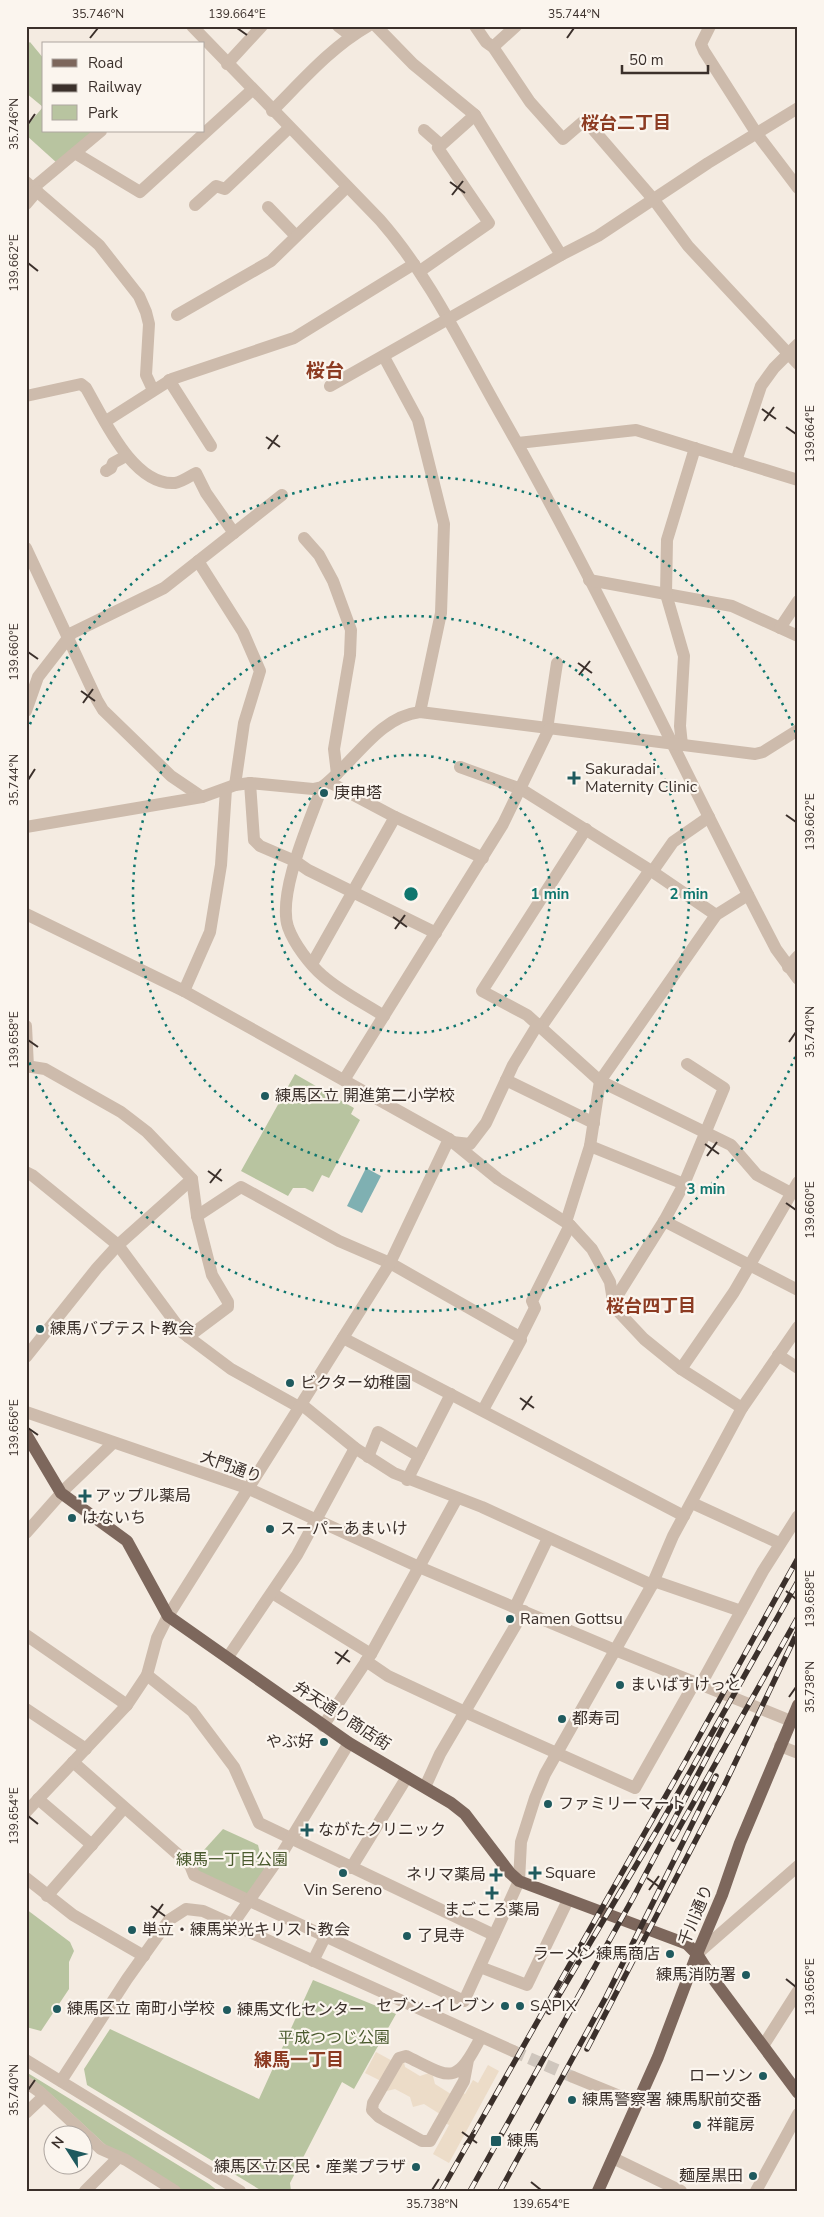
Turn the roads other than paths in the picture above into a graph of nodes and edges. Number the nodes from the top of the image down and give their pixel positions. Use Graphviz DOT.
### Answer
graph roads {
  1 [pos="192,26"];
  2 [pos="262,26"];
  3 [pos="338,26"];
  4 [pos="368,26"];
  5 [pos="376,26"];
  6 [pos="474,26"];
  7 [pos="516,26"];
  8 [pos="710,26"];
  9 [pos="351,36"];
  10 [pos="198,41"];
  11 [pos="205,47"];
  12 [pos="493,47"];
  13 [pos="227,64"];
  14 [pos="252,90"];
  15 [pos="798,108"];
  16 [pos="272,111"];
  17 [pos="474,115"];
  18 [pos="289,128"];
  19 [pos="424,130"];
  20 [pos="100,132"];
  21 [pos="758,134"];
  22 [pos="442,145"];
  23 [pos="76,153"];
  24 [pos="32,187"];
  25 [pos="348,187"];
  26 [pos="798,188"];
  27 [pos="654,200"];
  28 [pos="26,204"];
  29 [pos="195,205"];
  30 [pos="268,207"];
  31 [pos="296,236"];
  32 [pos="561,255"];
  33 [pos="417,267"];
  34 [pos="177,315"];
  35 [pos="448,320"];
  36 [pos="798,344"];
  37 [pos="788,354"];
  38 [pos="384,357"];
  39 [pos="798,364"];
  40 [pos="169,380"];
  41 [pos="330,386"];
  42 [pos="153,390"];
  43 [pos="26,396"];
  44 [pos="106,421"];
  45 [pos="518,443"];
  46 [pos="211,446"];
  47 [pos="695,448"];
  48 [pos="126,456"];
  49 [pos="736,461"];
  50 [pos="106,471"];
  51 [pos="798,480"];
  52 [pos="282,495"];
  53 [pos="234,533"];
  54 [pos="304,538"];
  55 [pos="26,548"];
  56 [pos="198,562"];
  57 [pos="589,580"];
  58 [pos="666,594"];
  59 [pos="798,601"];
  60 [pos="780,628"];
  61 [pos="798,636"];
  62 [pos="68,637"];
  63 [pos="556,663"];
  64 [pos="26,711"];
  65 [pos="420,712"];
  66 [pos="548,729"];
  67 [pos="798,730"];
  68 [pos="677,744"];
  69 [pos="460,767"];
  70 [pos="329,781"];
  71 [pos="250,783"];
  72 [pos="230,787"];
  73 [pos="521,789"];
  74 [pos="202,797"];
  75 [pos="395,817"];
  76 [pos="709,817"];
  77 [pos="26,827"];
  78 [pos="586,829"];
  79 [pos="482,858"];
  80 [pos="296,861"];
  81 [pos="651,871"];
  82 [pos="354,892"];
  83 [pos="748,895"];
  84 [pos="26,914"];
  85 [pos="716,915"];
  86 [pos="436,933"];
  87 [pos="798,956"];
  88 [pos="312,964"];
  89 [pos="788,967"];
  90 [pos="798,979"];
  91 [pos="184,991"];
  92 [pos="384,1016"];
  93 [pos="26,1026"];
  94 [pos="540,1026"];
  95 [pos="687,1064"];
  96 [pos="27,1067"];
  97 [pos="344,1080"];
  98 [pos="506,1080"];
  99 [pos="600,1081"];
  100 [pos="594,1123"];
  101 [pos="706,1134"];
  102 [pos="451,1140"];
  103 [pos="590,1146"];
  104 [pos="26,1172"];
  105 [pos="192,1180"];
  106 [pos="684,1184"];
  107 [pos="795,1187"];
  108 [pos="197,1216"];
  109 [pos="664,1221"];
  110 [pos="568,1224"];
  111 [pos="118,1245"];
  112 [pos="390,1262"];
  113 [pos="751,1264"];
  114 [pos="798,1290"];
  115 [pos="614,1301"];
  116 [pos="798,1327"];
  117 [pos="188,1337"];
  118 [pos="343,1338"];
  119 [pos="520,1338"];
  120 [pos="778,1355"];
  121 [pos="26,1357"];
  122 [pos="798,1368"];
  123 [pos="681,1369"];
  124 [pos="451,1394"];
  125 [pos="300,1405"];
  126 [pos="742,1408"];
  127 [pos="483,1410"];
  128 [pos="26,1412"];
  129 [pos="26,1434"];
  130 [pos="113,1442"];
  131 [pos="355,1448"];
  132 [pos="368,1456"];
  133 [pos="419,1456"];
  134 [pos="408,1480"];
  135 [pos="247,1488"];
  136 [pos="61,1493"];
  137 [pos="457,1498"];
  138 [pos="692,1503"];
  139 [pos="684,1516"];
  140 [pos="798,1516"];
  141 [pos="316,1519"];
  142 [pos="26,1533"];
  143 [pos="548,1538"];
  144 [pos="779,1543"];
  145 [pos="419,1567"];
  146 [pos="653,1583"];
  147 [pos="272,1593"];
  148 [pos="519,1609"];
  149 [pos="741,1611"];
  150 [pos="168,1616"];
  151 [pos="26,1635"];
  152 [pos="614,1650"];
  153 [pos="228,1657"];
  154 [pos="368,1657"];
  155 [pos="147,1675"];
  156 [pos="698,1683"];
  157 [pos="127,1704"];
  158 [pos="798,1705"];
  159 [pos="26,1709"];
  160 [pos="464,1712"];
  161 [pos="791,1721"];
  162 [pos="324,1726"];
  163 [pos="350,1743"];
  164 [pos="780,1746"];
  165 [pos="86,1750"];
  166 [pos="557,1753"];
  167 [pos="798,1753"];
  168 [pos="73,1762"];
  169 [pos="407,1777"];
  170 [pos="425,1787"];
  171 [pos="38,1799"];
  172 [pos="124,1808"];
  173 [pos="26,1812"];
  174 [pos="291,1838"];
  175 [pos="92,1845"];
  176 [pos="351,1868"];
  177 [pos="795,1872"];
  178 [pos="26,1878"];
  179 [pos="519,1881"];
  180 [pos="47,1896"];
  181 [pos="568,1900"];
  182 [pos="248,1901"];
  183 [pos="232,1925"];
  184 [pos="494,1935"];
  185 [pos="325,1937"];
  186 [pos="696,1954"];
  187 [pos="144,1956"];
  188 [pos="313,1961"];
  189 [pos="480,1967"];
  190 [pos="798,1991"];
  191 [pos="481,2037"];
  192 [pos="762,2046"];
  193 [pos="513,2051"];
  194 [pos="26,2060"];
  195 [pos="468,2060"];
  196 [pos="573,2077"];
  197 [pos="61,2081"];
  198 [pos="26,2082"];
  199 [pos="798,2093"];
  200 [pos="44,2096"];
  201 [pos="637,2103"];
  202 [pos="26,2113"];
  203 [pos="798,2114"];
  204 [pos="119,2157"];
  205 [pos="613,2158"];
  206 [pos="85,2191"];
  207 [pos="175,2191"];
  208 [pos="240,2191"];
  209 [pos="598,2191"];
  210 [pos="681,2191"];
  211 [pos="756,2191"];
  1 -- 10 [label="street"];
  2 -- 13 [label="street"];
  3 -- 9 [label="street"];
  4 -- 9 [label="street"];
  5 -- 17 [label="street"];
  6 -- 12 [label="street"];
  7 -- 12 [label="street"];
  8 -- 21 [label="street"];
  9 -- 16 [label="street"];
  11 -- 13 [label="street"];
  12 -- 27 [label="street"];
  13 -- 14 [label="street"];
  14 -- 16 [label="street"];
  14 -- 23 [label="street"];
  15 -- 21 [label="street"];
  16 -- 18 [label="street"];
  17 -- 22 [label="street"];
  17 -- 32 [label="street"];
  18 -- 25 [label="street"];
  18 -- 29 [label="street"];
  19 -- 22 [label="street"];
  20 -- 23 [label="street"];
  21 -- 26 [label="street"];
  21 -- 27 [label="street"];
  22 -- 33 [label="street"];
  23 -- 24 [label="street"];
  24 -- 28 [label="street"];
  24 -- 42 [label="street"];
  25 -- 31 [label="street"];
  25 -- 33 [label="street"];
  27 -- 32 [label="street"];
  27 -- 37 [label="street"];
  30 -- 31 [label="street"];
  31 -- 34 [label="street"];
  32 -- 35 [label="street"];
  33 -- 35 [label="street"];
  33 -- 40 [label="street"];
  35 -- 38 [label="street"];
  35 -- 45 [label="street"];
  36 -- 37 [label="street"];
  37 -- 39 [label="street"];
  37 -- 49 [label="street"];
  38 -- 41 [label="street"];
  38 -- 65 [label="street"];
  40 -- 42 [label="street"];
  40 -- 46 [label="street"];
  42 -- 44 [label="street"];
  43 -- 44 [label="street"];
  44 -- 48 [label="street"];
  45 -- 47 [label="street"];
  45 -- 57 [label="street"];
  47 -- 49 [label="street"];
  47 -- 58 [label="street"];
  48 -- 50 [label="street"];
  48 -- 53 [label="street"];
  49 -- 51 [label="street"];
  52 -- 53 [label="street"];
  53 -- 56 [label="street"];
  54 -- 70 [label="street"];
  55 -- 62 [label="street"];
  56 -- 62 [label="street"];
  56 -- 72 [label="street"];
  57 -- 58 [label="street"];
  57 -- 68 [label="street"];
  58 -- 60 [label="street"];
  58 -- 68 [label="street"];
  59 -- 60 [label="street"];
  60 -- 61 [label="street"];
  62 -- 64 [label="street"];
  62 -- 74 [label="street"];
  63 -- 66 [label="street"];
  65 -- 66 [label="street"];
  65 -- 70 [label="street"];
  66 -- 68 [label="street"];
  66 -- 73 [label="street"];
  67 -- 68 [label="street"];
  68 -- 76 [label="street"];
  69 -- 73 [label="street"];
  70 -- 71 [label="street"];
  70 -- 75 [label="street"];
  70 -- 80 [label="street"];
  71 -- 72 [label="street"];
  71 -- 80 [label="street"];
  72 -- 74 [label="street"];
  72 -- 91 [label="street"];
  73 -- 78 [label="street"];
  73 -- 79 [label="street"];
  74 -- 77 [label="street"];
  75 -- 79 [label="street"];
  75 -- 82 [label="street"];
  76 -- 81 [label="street"];
  76 -- 83 [label="street"];
  78 -- 81 [label="street"];
  78 -- 94 [label="street"];
  79 -- 86 [label="street"];
  80 -- 82 [label="street"];
  80 -- 88 [label="street"];
  81 -- 85 [label="street"];
  81 -- 94 [label="street"];
  82 -- 86 [label="street"];
  82 -- 88 [label="street"];
  83 -- 85 [label="street"];
  83 -- 89 [label="street"];
  84 -- 91 [label="street"];
  85 -- 99 [label="street"];
  86 -- 92 [label="street"];
  87 -- 89 [label="street"];
  88 -- 92 [label="street"];
  89 -- 90 [label="street"];
  91 -- 97 [label="street"];
  92 -- 97 [label="street"];
  93 -- 96 [label="street"];
  94 -- 98 [label="street"];
  94 -- 99 [label="street"];
  95 -- 101 [label="street"];
  96 -- 105 [label="street"];
  97 -- 102 [label="street"];
  98 -- 100 [label="street"];
  98 -- 102 [label="street"];
  99 -- 100 [label="street"];
  99 -- 101 [label="street"];
  100 -- 103 [label="street"];
  101 -- 106 [label="street"];
  101 -- 107 [label="street"];
  102 -- 110 [label="street"];
  102 -- 112 [label="street"];
  103 -- 106 [label="street"];
  103 -- 110 [label="street"];
  104 -- 111 [label="street"];
  105 -- 108 [label="street"];
  105 -- 111 [label="street"];
  106 -- 109 [label="street"];
  107 -- 113 [label="street"];
  108 -- 112 [label="street"];
  108 -- 117 [label="street"];
  109 -- 113 [label="street"];
  109 -- 115 [label="street"];
  110 -- 115 [label="street"];
  110 -- 119 [label="street"];
  111 -- 117 [label="street"];
  111 -- 121 [label="street"];
  112 -- 118 [label="street"];
  112 -- 119 [label="street"];
  113 -- 114 [label="street"];
  113 -- 123 [label="street"];
  115 -- 123 [label="street"];
  116 -- 120 [label="street"];
  117 -- 125 [label="street"];
  118 -- 124 [label="street"];
  118 -- 125 [label="street"];
  119 -- 127 [label="street"];
  120 -- 122 [label="street"];
  120 -- 126 [label="street"];
  123 -- 126 [label="street"];
  124 -- 127 [label="street"];
  124 -- 133 [label="street"];
  125 -- 131 [label="street"];
  125 -- 135 [label="street"];
  126 -- 138 [label="street"];
  127 -- 139 [label="street"];
  128 -- 130 [label="street, 大門通り"];
  129 -- 136 [label="main road, 弁天通り商店街"];
  130 -- 135 [label="street, 大門通り"];
  130 -- 136 [label="street"];
  131 -- 132 [label="street"];
  131 -- 141 [label="street"];
  132 -- 133 [label="street"];
  132 -- 134 [label="street"];
  133 -- 134 [label="street"];
  134 -- 137 [label="street"];
  135 -- 141 [label="street, 大門通り"];
  135 -- 150 [label="street"];
  136 -- 142 [label="street"];
  136 -- 150 [label="main road, 弁天通り商店街"];
  137 -- 143 [label="street"];
  137 -- 145 [label="street"];
  138 -- 139 [label="street"];
  138 -- 144 [label="street"];
  139 -- 146 [label="street"];
  140 -- 144 [label="street"];
  141 -- 145 [label="street, 大門通り"];
  141 -- 147 [label="street"];
  143 -- 146 [label="street"];
  143 -- 148 [label="street"];
  144 -- 149 [label="street"];
  145 -- 148 [label="street, 大門通り"];
  145 -- 154 [label="street"];
  146 -- 149 [label="street"];
  146 -- 152 [label="street"];
  147 -- 153 [label="street"];
  147 -- 154 [label="street"];
  148 -- 152 [label="street, 大門通り"];
  148 -- 160 [label="street"];
  149 -- 156 [label="street"];
  150 -- 153 [label="main road, 弁天通り商店街"];
  150 -- 155 [label="street"];
  151 -- 157 [label="street"];
  152 -- 156 [label="street, 大門通り"];
  152 -- 166 [label="street"];
  153 -- 162 [label="main road, 弁天通り商店街"];
  154 -- 160 [label="street"];
  154 -- 162 [label="street"];
  155 -- 157 [label="street"];
  155 -- 174 [label="street"];
  156 -- 161 [label="street, 大門通り"];
  156 -- 166 [label="street"];
  157 -- 165 [label="street"];
  158 -- 161 [label="main road, 千川通り"];
  159 -- 165 [label="street"];
  160 -- 166 [label="street"];
  160 -- 170 [label="street"];
  161 -- 164 [label="main road, 千川通り"];
  162 -- 163 [label="main road, 弁天通り商店街"];
  163 -- 169 [label="main road, 弁天通り商店街"];
  163 -- 174 [label="street"];
  164 -- 167 [label="street"];
  164 -- 186 [label="main road, 千川通り"];
  165 -- 168 [label="street"];
  166 -- 179 [label="street"];
  168 -- 171 [label="street"];
  168 -- 172 [label="street"];
  169 -- 170 [label="main road, 弁天通り商店街"];
  169 -- 176 [label="street"];
  170 -- 179 [label="main road, 弁天通り商店街"];
  171 -- 173 [label="street"];
  171 -- 175 [label="street"];
  172 -- 175 [label="street"];
  172 -- 182 [label="street"];
  174 -- 176 [label="street"];
  174 -- 182 [label="street"];
  175 -- 180 [label="street"];
  176 -- 184 [label="street"];
  177 -- 186 [label="street"];
  178 -- 180 [label="street"];
  179 -- 181 [label="main road, 弁天通り商店街"];
  179 -- 184 [label="street"];
  180 -- 187 [label="street"];
  181 -- 186 [label="main road, 弁天通り商店街"];
  181 -- 189 [label="street"];
  182 -- 183 [label="street"];
  182 -- 185 [label="street"];
  183 -- 187 [label="street"];
  183 -- 188 [label="street"];
  184 -- 189 [label="street"];
  185 -- 188 [label="street"];
  185 -- 189 [label="street"];
  186 -- 192 [label="main road, 弁天通り商店街"];
  186 -- 201 [label="main road, 千川通り"];
  187 -- 197 [label="street"];
  188 -- 191 [label="street"];
  190 -- 192 [label="street"];
  191 -- 193 [label="street"];
  191 -- 195 [label="street"];
  192 -- 199 [label="main road, 弁天通り商店街"];
  194 -- 197 [label="street"];
  195 -- 195 [label="street"];
  196 -- 201 [label="street"];
  197 -- 208 [label="street"];
  198 -- 200 [label="street"];
  200 -- 202 [label="street"];
  200 -- 204 [label="street"];
  201 -- 205 [label="main road, 千川通り"];
  203 -- 211 [label="street"];
  204 -- 206 [label="street"];
  204 -- 207 [label="street"];
  205 -- 209 [label="main road, 千川通り"];
  205 -- 210 [label="street"];
}
